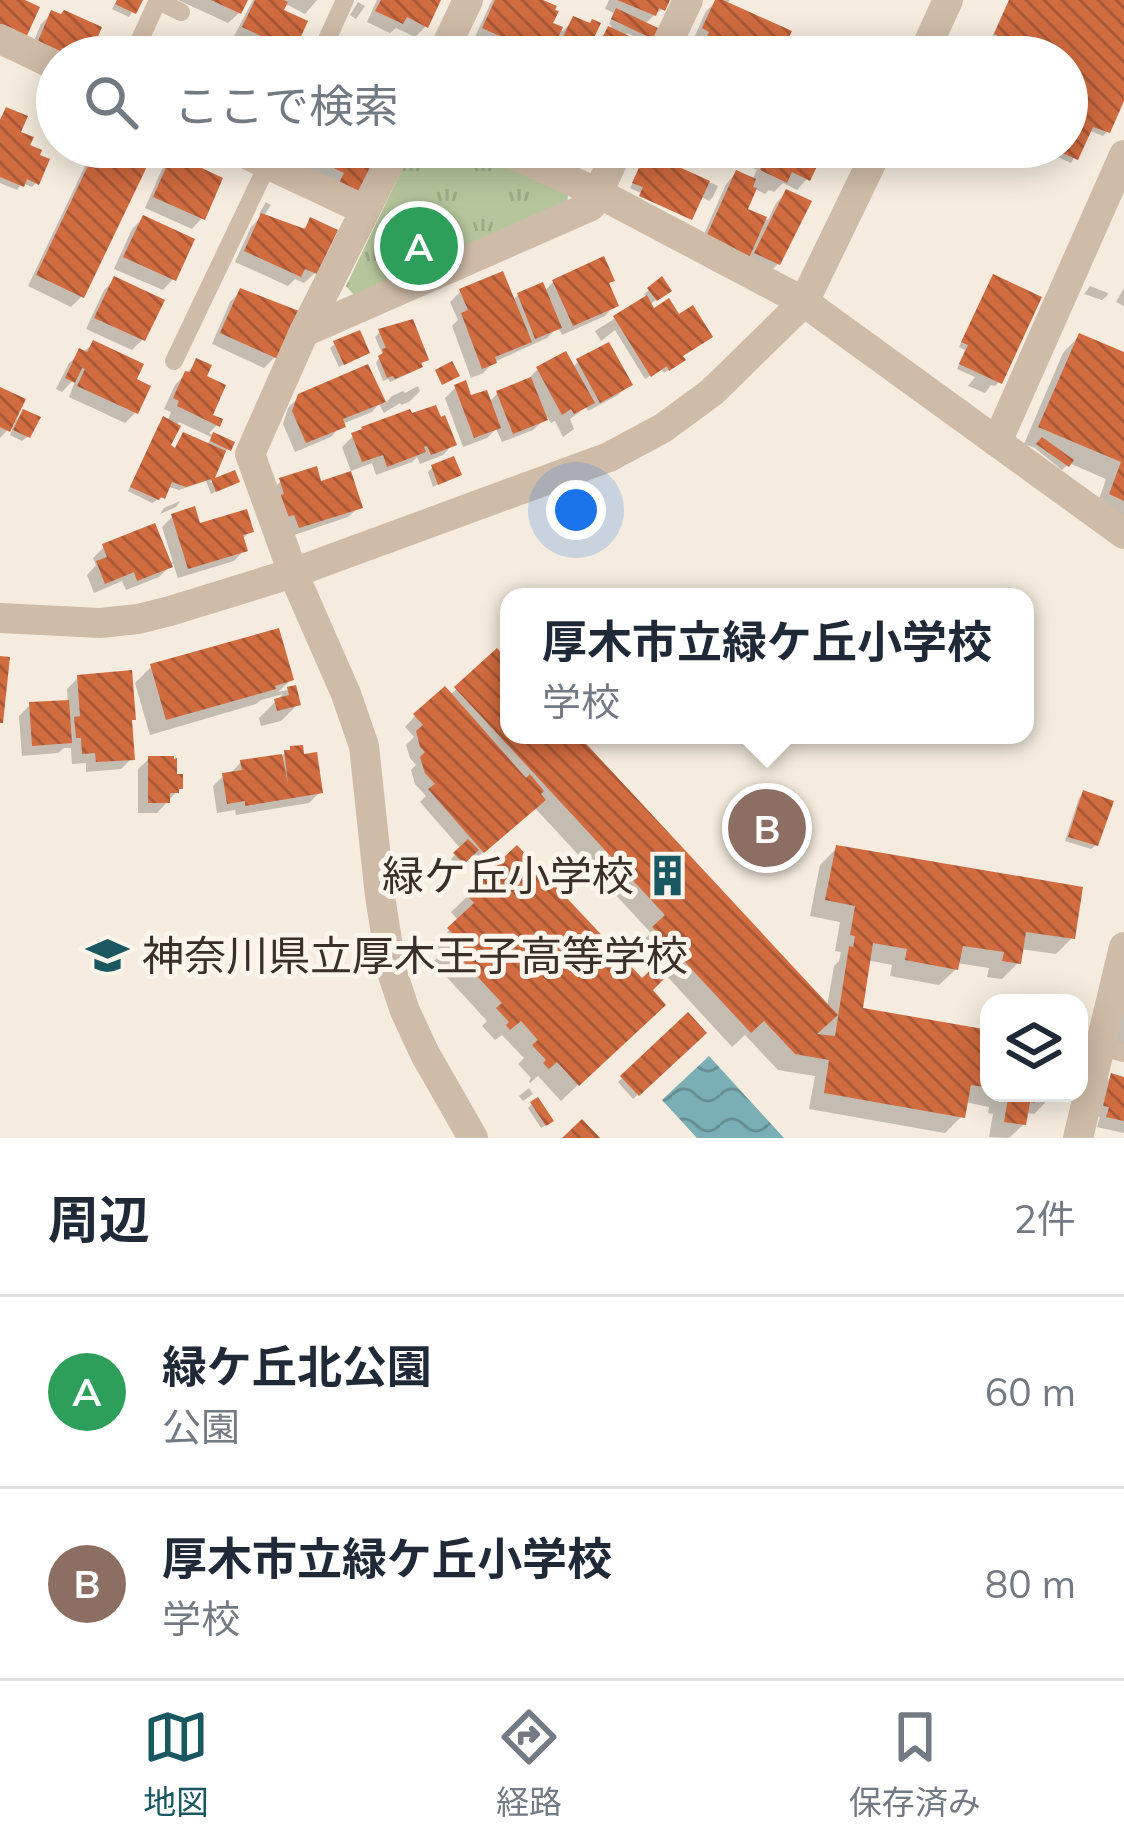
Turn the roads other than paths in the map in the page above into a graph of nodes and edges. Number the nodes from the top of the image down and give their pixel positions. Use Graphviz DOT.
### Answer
graph roads {
  1 [pos="345,0"];
  2 [pos="468,0"];
  3 [pos="688,0"];
  4 [pos="948,0"];
  5 [pos="158,1"];
  6 [pos="181,12"];
  7 [pos="141,36"];
  8 [pos="329,36"];
  9 [pos="452,36"];
  10 [pos="671,36"];
  11 [pos="932,36"];
  12 [pos="0,39"];
  13 [pos="36,56"];
  14 [pos="1124,155"];
  15 [pos="266,168"];
  16 [pos="293,168"];
  17 [pos="386,168"];
  18 [pos="543,168"];
  19 [pos="609,168"];
  20 [pos="869,168"];
  21 [pos="598,193"];
  22 [pos="365,210"];
  23 [pos="804,302"];
  24 [pos="304,332"];
  25 [pos="174,361"];
  26 [pos="997,442"];
  27 [pos="1124,534"];
  28 [pos="293,573"];
  29 [pos="0,617"];
  30 [pos="1124,947"];
  31 [pos="1112,1050"];
  32 [pos="472,1138"];
  33 [pos="1078,1138"];
  1 -- 8 [label="lane"];
  2 -- 9 [label="street"];
  3 -- 10 [label="street"];
  4 -- 11 [label="street"];
  5 -- 6 [label="lane"];
  5 -- 7 [label="lane"];
  12 -- 13 [label="street"];
  14 -- 26 [label="street"];
  15 -- 25 [label="lane"];
  16 -- 22 [label="street"];
  17 -- 22 [label="street"];
  18 -- 21 [label="street"];
  19 -- 21 [label="street"];
  20 -- 23 [label="street"];
  21 -- 23 [label="street"];
  21 -- 24 [label="street"];
  22 -- 24 [label="street"];
  23 -- 26 [label="street"];
  23 -- 28 [label="street"];
  24 -- 28 [label="street"];
  26 -- 27 [label="street"];
  28 -- 29 [label="street"];
  28 -- 32 [label="street"];
  30 -- 31 [label="street"];
  31 -- 33 [label="street"];
}
